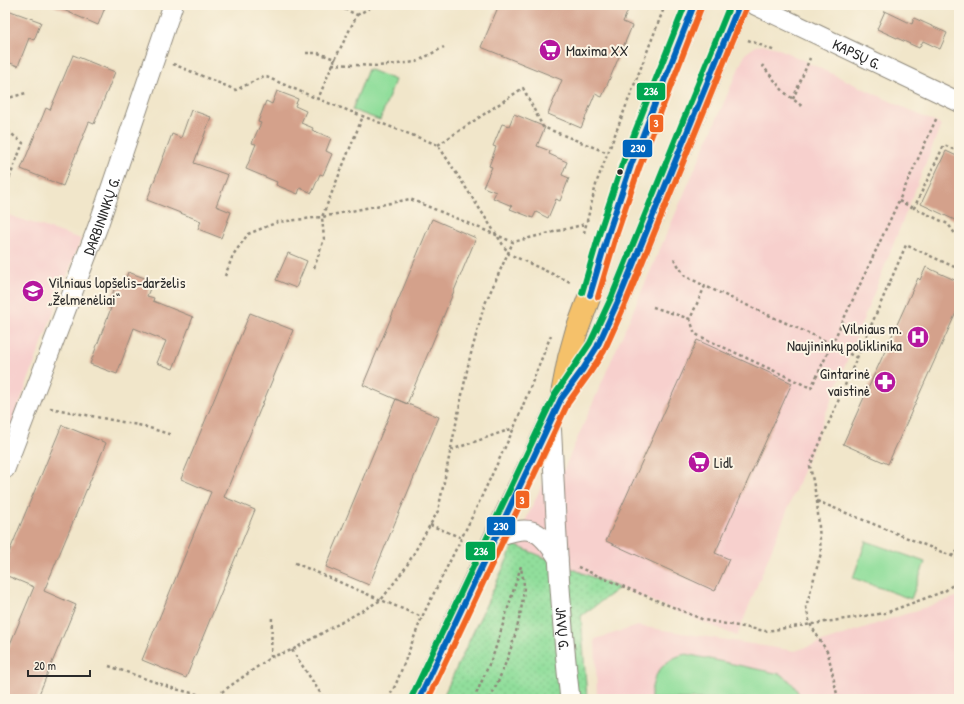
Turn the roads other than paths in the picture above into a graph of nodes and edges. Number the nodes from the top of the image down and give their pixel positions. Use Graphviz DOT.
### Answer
graph roads {
  1 [pos="173,5"];
  2 [pos="694,5"];
  3 [pos="739,5"];
  4 [pos="755,5"];
  5 [pos="959,102"];
  6 [pos="561,399"];
  7 [pos="551,420"];
  8 [pos="5,469"];
  9 [pos="495,537"];
  10 [pos="558,558"];
  11 [pos="419,699"];
  12 [pos="570,699"];
  1 -- 8 [label="street, DARBININKŲ G."];
  2 -- 6 [label="main road"];
  3 -- 6 [label="main road"];
  4 -- 5 [label="street, KAPSŲ G."];
  6 -- 7 [label="main road"];
  7 -- 9 [label="main road"];
  7 -- 10 [label="street, JAVŲ G."];
  9 -- 10 [label="street, JAVŲ G."];
  9 -- 11 [label="main road"];
  10 -- 12 [label="street, JAVŲ G."];
}
